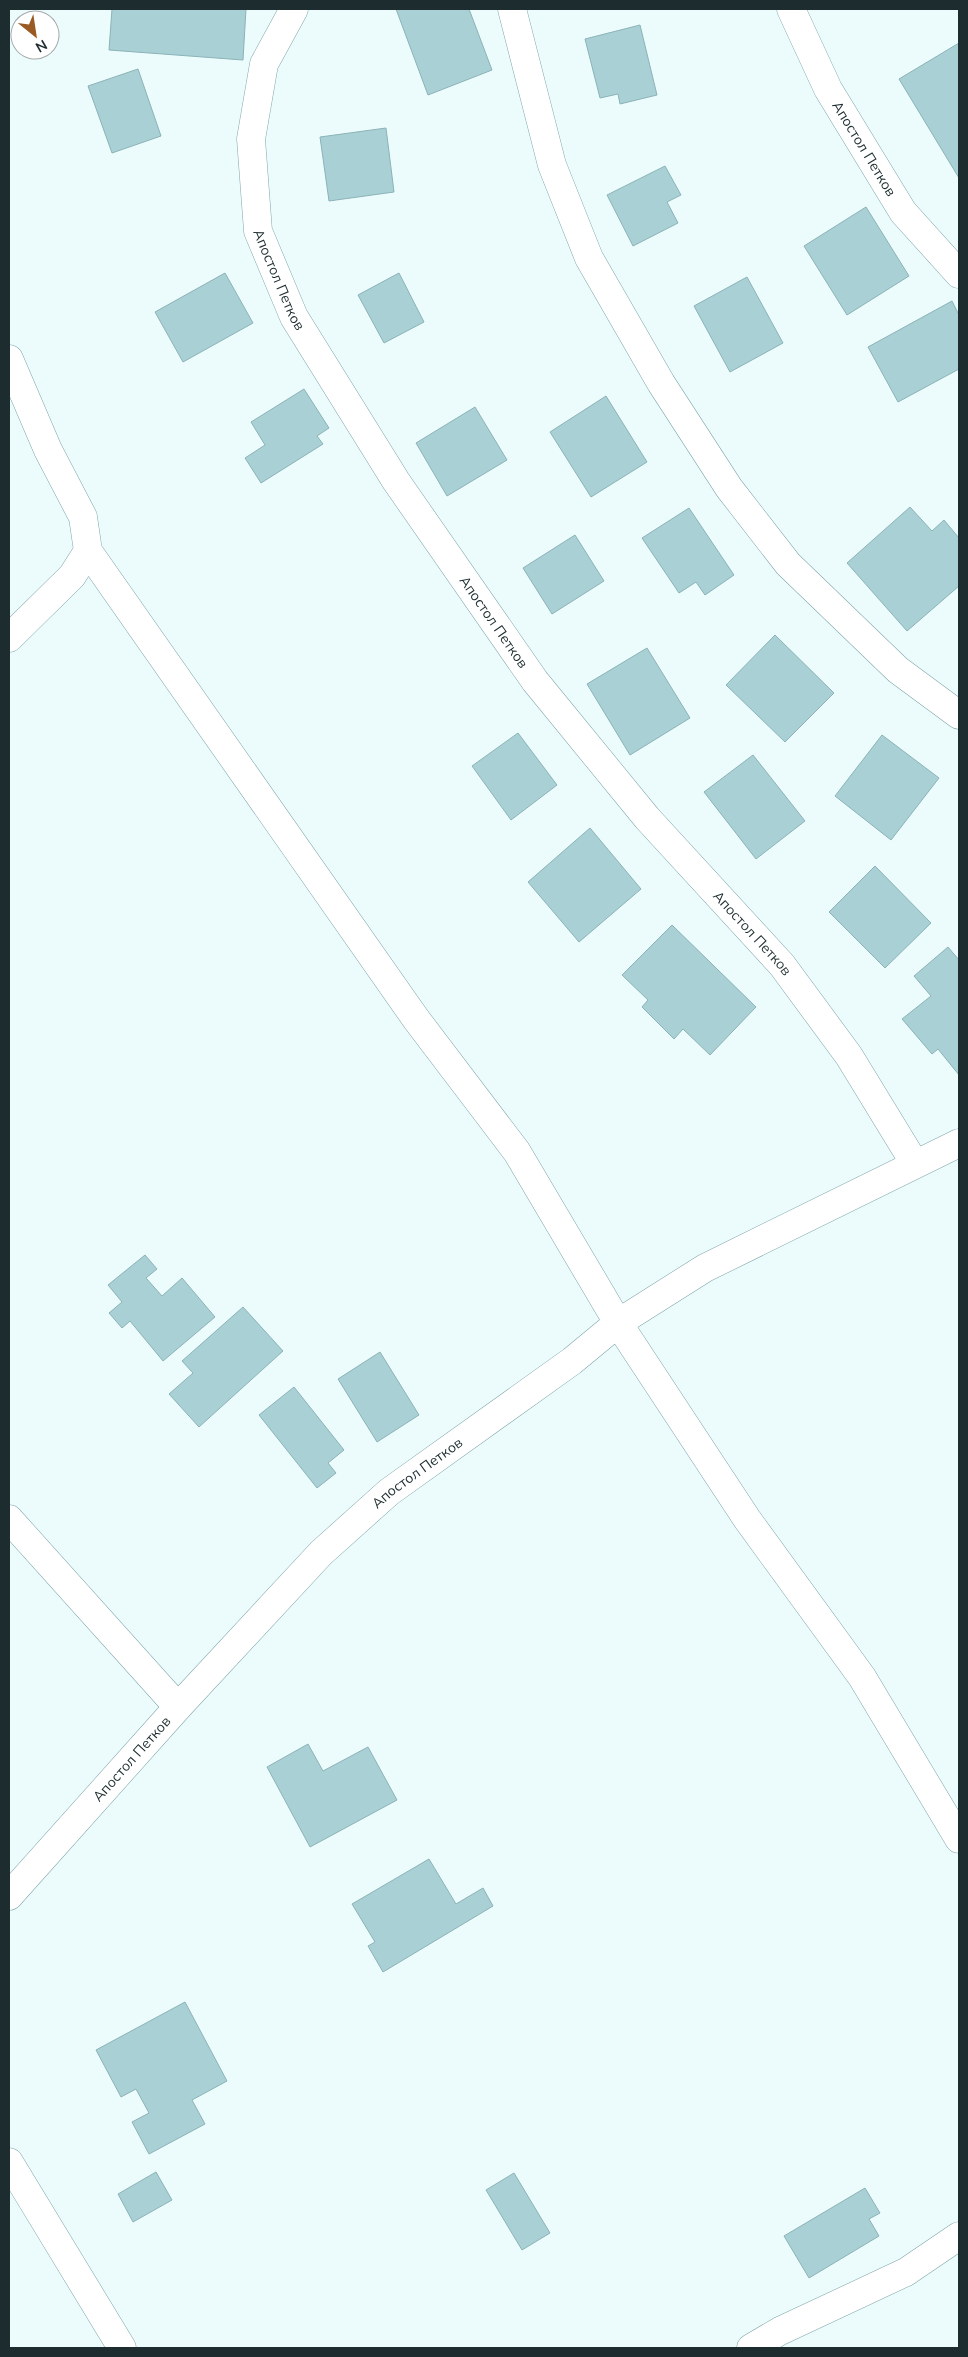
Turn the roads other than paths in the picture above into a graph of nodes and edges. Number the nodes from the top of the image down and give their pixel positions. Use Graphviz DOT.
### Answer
graph roads {
  1 [pos="294,9"];
  2 [pos="512,9"];
  3 [pos="790,9"];
  4 [pos="959,274"];
  5 [pos="9,360"];
  6 [pos="88,551"];
  7 [pos="9,638"];
  8 [pos="959,715"];
  9 [pos="959,1143"];
  10 [pos="915,1164"];
  11 [pos="618,1323"];
  12 [pos="9,1519"];
  13 [pos="178,1707"];
  14 [pos="959,1839"];
  15 [pos="9,1896"];
  16 [pos="9,2162"];
  17 [pos="959,2236"];
  18 [pos="122,2348"];
  19 [pos="751,2348"];
  1 -- 10 [label="street, Апостол Петков"];
  2 -- 8 [label="street"];
  3 -- 4 [label="street, Апостол Петков"];
  5 -- 6 [label="street"];
  6 -- 7 [label="street"];
  6 -- 11 [label="street"];
  9 -- 10 [label="street, Апостол Петков"];
  10 -- 11 [label="street, Апостол Петков"];
  11 -- 13 [label="street, Апостол Петков"];
  11 -- 14 [label="street"];
  12 -- 13 [label="street"];
  13 -- 15 [label="street, Апостол Петков"];
  16 -- 18 [label="street"];
  17 -- 19 [label="street"];
}
